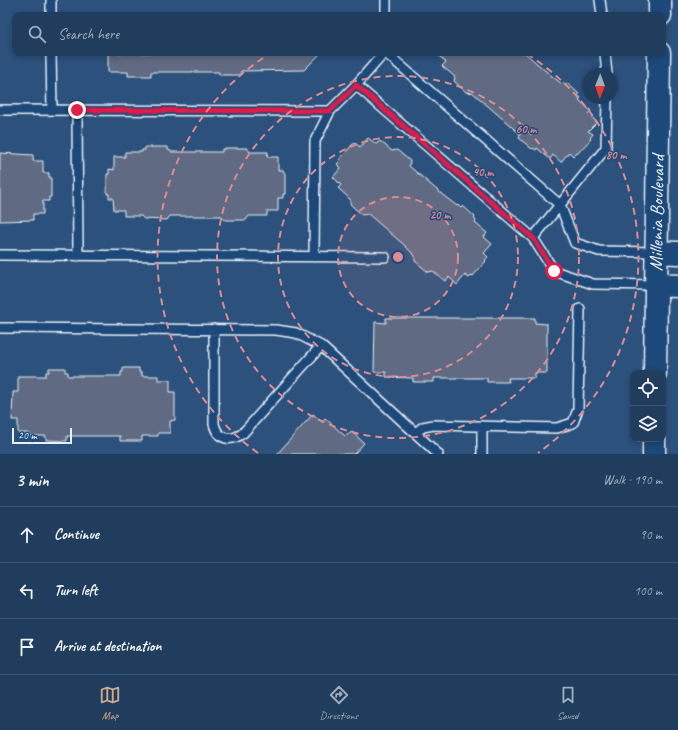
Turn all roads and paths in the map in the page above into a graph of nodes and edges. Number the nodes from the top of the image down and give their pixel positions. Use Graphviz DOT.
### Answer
graph roads {
  1 [pos="51,0"];
  2 [pos="386,0"];
  3 [pos="600,0"];
  4 [pos="660,0"];
  5 [pos="51,12"];
  6 [pos="386,12"];
  7 [pos="602,12"];
  8 [pos="660,12"];
  9 [pos="52,56"];
  10 [pos="382,56"];
  11 [pos="388,56"];
  12 [pos="605,56"];
  13 [pos="659,56"];
  14 [pos="606,68"];
  15 [pos="356,85"];
  16 [pos="607,104"];
  17 [pos="0,110"];
  18 [pos="52,110"];
  19 [pos="77,110"];
  20 [pos="330,111"];
  21 [pos="560,205"];
  22 [pos="533,238"];
  23 [pos="667,252"];
  24 [pos="0,255"];
  25 [pos="78,256"];
  26 [pos="314,257"];
  27 [pos="385,257"];
  28 [pos="656,285"];
  29 [pos="678,286"];
  30 [pos="580,309"];
  31 [pos="0,328"];
  32 [pos="214,329"];
  33 [pos="321,346"];
  34 [pos="655,370"];
  35 [pos="482,426"];
  36 [pos="415,433"];
  37 [pos="654,442"];
  38 [pos="438,454"];
  39 [pos="482,454"];
  40 [pos="654,454"];
  1 -- 5 [label="lane"];
  2 -- 6 [label="lane"];
  3 -- 7 [label="lane"];
  4 -- 8 [label="street"];
  9 -- 18 [label="lane"];
  10 -- 15 [label="lane"];
  11 -- 21 [label="lane"];
  12 -- 14 [label="lane"];
  13 -- 23 [label="street, Millenia Boulevard"];
  15 -- 20 [label="lane"];
  15 -- 22 [label="lane"];
  16 -- 21 [label="lane"];
  17 -- 18 [label="lane"];
  18 -- 19 [label="lane"];
  19 -- 20 [label="lane"];
  19 -- 25 [label="lane"];
  20 -- 26 [label="lane"];
  21 -- 22 [label="lane"];
  21 -- 23 [label="lane"];
  22 -- 28 [label="lane"];
  23 -- 28 [label="street, Millenia Boulevard"];
  24 -- 25 [label="lane"];
  25 -- 26 [label="lane"];
  26 -- 27 [label="lane"];
  28 -- 29 [label="street"];
  28 -- 34 [label="street, Millenia Boulevard"];
  30 -- 35 [label="lane"];
  31 -- 32 [label="lane"];
  32 -- 33 [label="lane"];
  32 -- 33 [label="lane"];
  33 -- 36 [label="lane"];
  35 -- 36 [label="lane"];
  35 -- 39 [label="lane"];
  36 -- 38 [label="lane"];
  37 -- 40 [label="street"];
}
